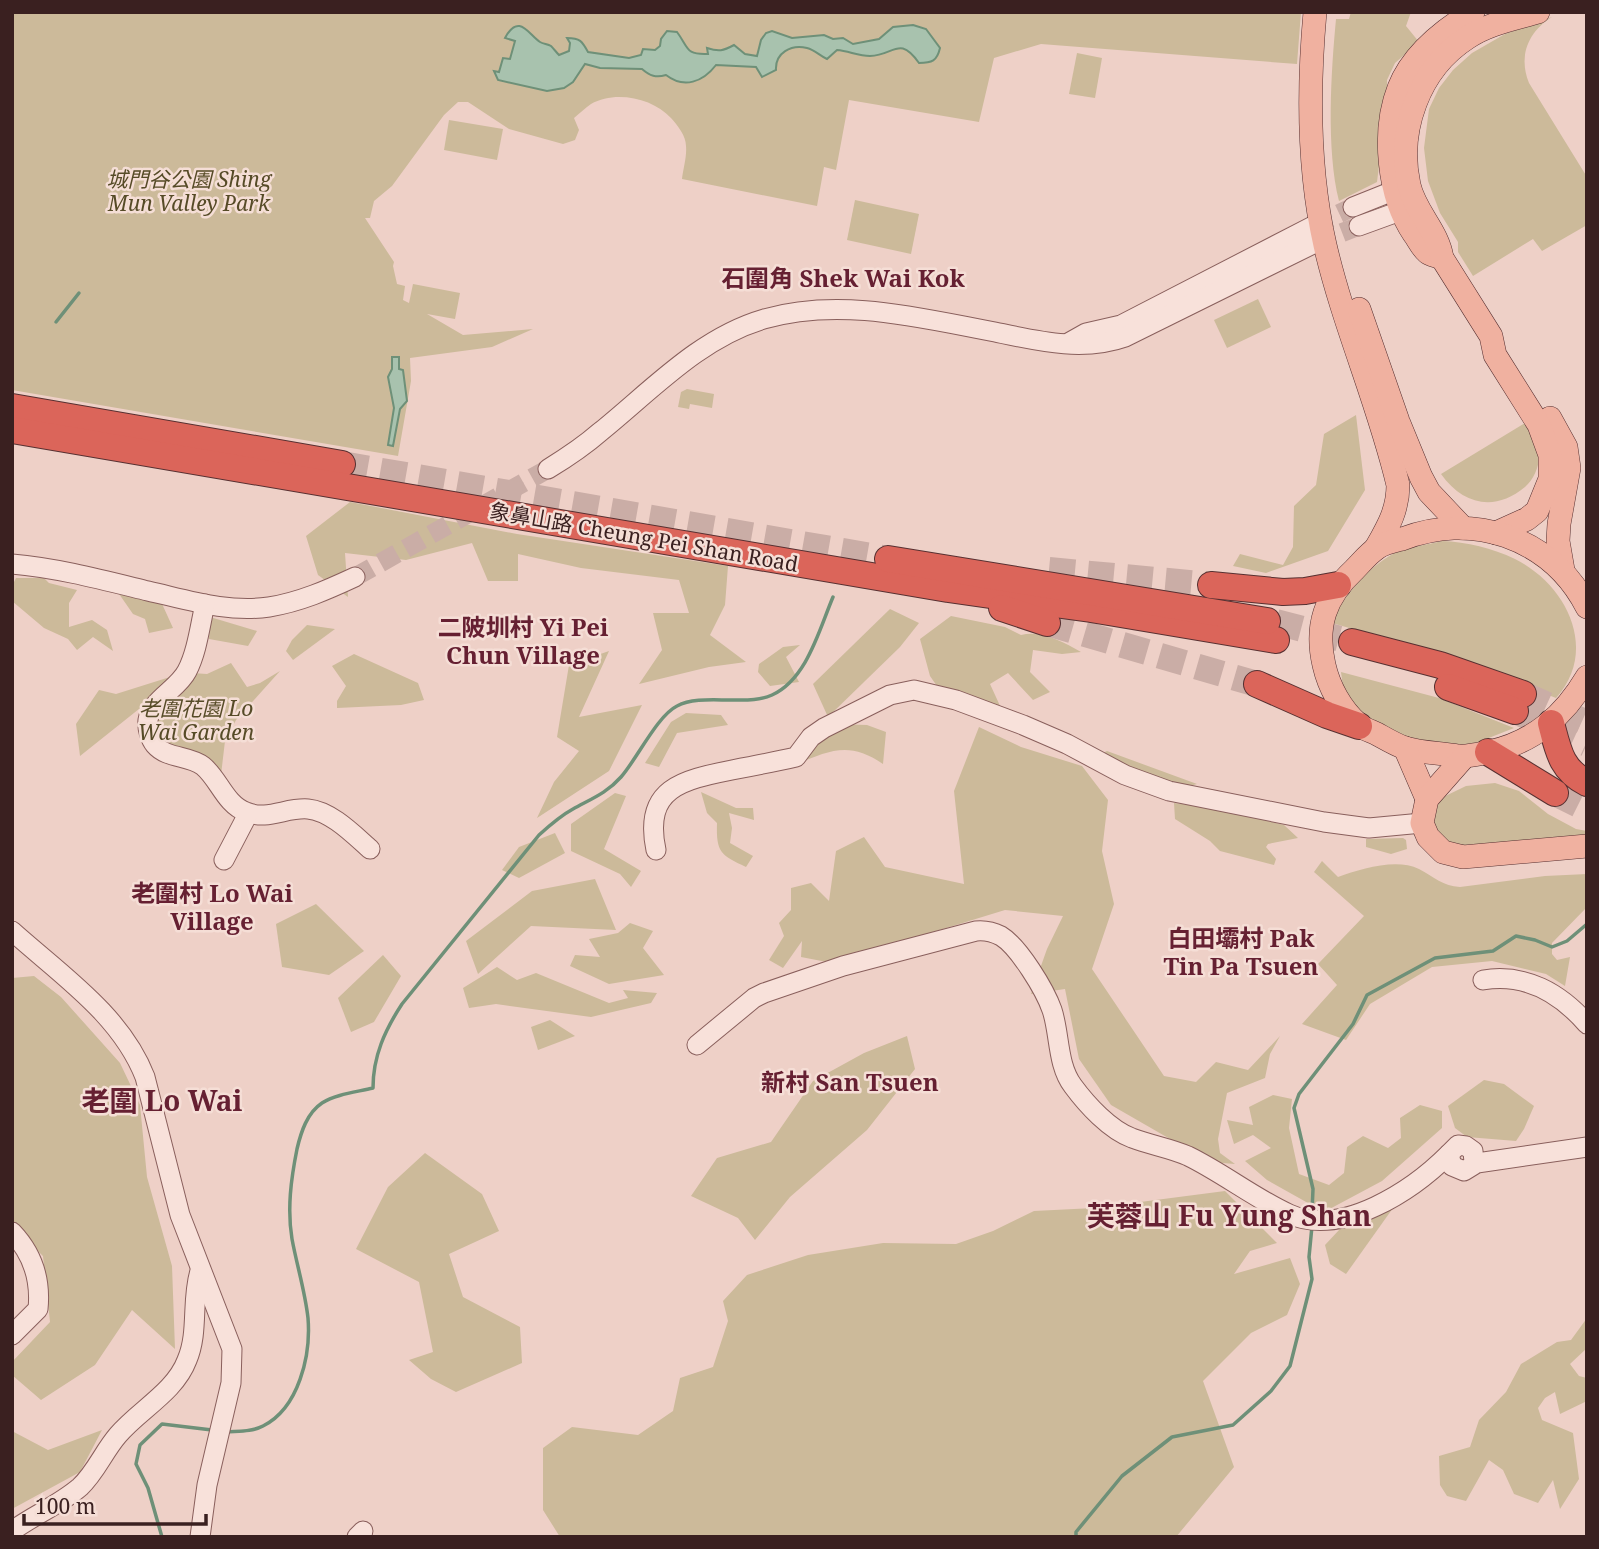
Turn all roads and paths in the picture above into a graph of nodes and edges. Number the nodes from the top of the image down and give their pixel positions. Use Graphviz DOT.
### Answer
graph roads {
  1 [pos="1315,12"];
  2 [pos="1331,12"];
  3 [pos="1474,12"];
  4 [pos="1538,12"];
  5 [pos="1406,197"];
  6 [pos="1356,216"];
  7 [pos="1314,235"];
  8 [pos="1491,336"];
  9 [pos="12,407"];
  10 [pos="12,430"];
  11 [pos="342,464"];
  12 [pos="548,469"];
  13 [pos="1463,528"];
  14 [pos="1496,533"];
  15 [pos="1376,548"];
  16 [pos="888,559"];
  17 [pos="12,564"];
  18 [pos="1049,570"];
  19 [pos="1563,570"];
  20 [pos="355,577"];
  21 [pos="950,579"];
  22 [pos="1211,585"];
  23 [pos="1338,585"];
  24 [pos="1585,600"];
  25 [pos="205,604"];
  26 [pos="1047,623"];
  27 [pos="1276,631"];
  28 [pos="1350,651"];
  29 [pos="1587,677"];
  30 [pos="1257,684"];
  31 [pos="1519,702"];
  32 [pos="1551,723"];
  33 [pos="1359,726"];
  34 [pos="1405,748"];
  35 [pos="1476,755"];
  36 [pos="1587,783"];
  37 [pos="1555,793"];
  38 [pos="1427,799"];
  39 [pos="248,814"];
  40 [pos="1422,823"];
  41 [pos="1587,846"];
  42 [pos="370,849"];
  43 [pos="656,850"];
  44 [pos="224,860"];
  45 [pos="12,931"];
  46 [pos="1483,980"];
  47 [pos="1587,1024"];
  48 [pos="697,1045"];
  49 [pos="1587,1147"];
  50 [pos="12,1231"];
  51 [pos="200,1270"];
  52 [pos="12,1335"];
  53 [pos="15,1526"];
  54 [pos="200,1537"];
  1 -- 15 [label="main road"];
  2 -- 13 [label="main road"];
  3 -- 5 [label="main road"];
  4 -- 5 [label="main road"];
  5 -- 6 [label="street"];
  5 -- 8 [label="main road"];
  7 -- 12 [label="street"];
  8 -- 14 [label="main road"];
  8 -- 19 [label="main road"];
  9 -- 11 [label="highway"];
  10 -- 21 [label="highway, 象鼻山路 Cheung Pei Shan Road"];
  13 -- 14 [label="main road"];
  13 -- 15 [label="main road"];
  14 -- 19 [label="main road"];
  15 -- 23 [label="main road"];
  16 -- 21 [label="highway, 象鼻山路 Cheung Pei Shan Road"];
  17 -- 25 [label="street"];
  18 -- 21 [label="highway"];
  19 -- 24 [label="main road"];
  20 -- 25 [label="street"];
  21 -- 26 [label="highway"];
  21 -- 27 [label="highway, 象鼻山路 Cheung Pei Shan Road"];
  22 -- 23 [label="highway"];
  23 -- 33 [label="main road"];
  25 -- 39 [label="street"];
  28 -- 31 [label="highway"];
  29 -- 32 [label="main road"];
  30 -- 33 [label="highway"];
  32 -- 35 [label="main road"];
  32 -- 36 [label="highway"];
  33 -- 34 [label="main road"];
  34 -- 35 [label="main road"];
  34 -- 38 [label="main road"];
  35 -- 37 [label="highway"];
  35 -- 38 [label="main road"];
  38 -- 40 [label="main road"];
  39 -- 42 [label="street"];
  39 -- 44 [label="street"];
  40 -- 41 [label="main road"];
  40 -- 43 [label="street"];
  45 -- 51 [label="street"];
  46 -- 47 [label="street"];
  48 -- 49 [label="street"];
  50 -- 52 [label="street"];
  51 -- 53 [label="street"];
  51 -- 54 [label="street"];
}
